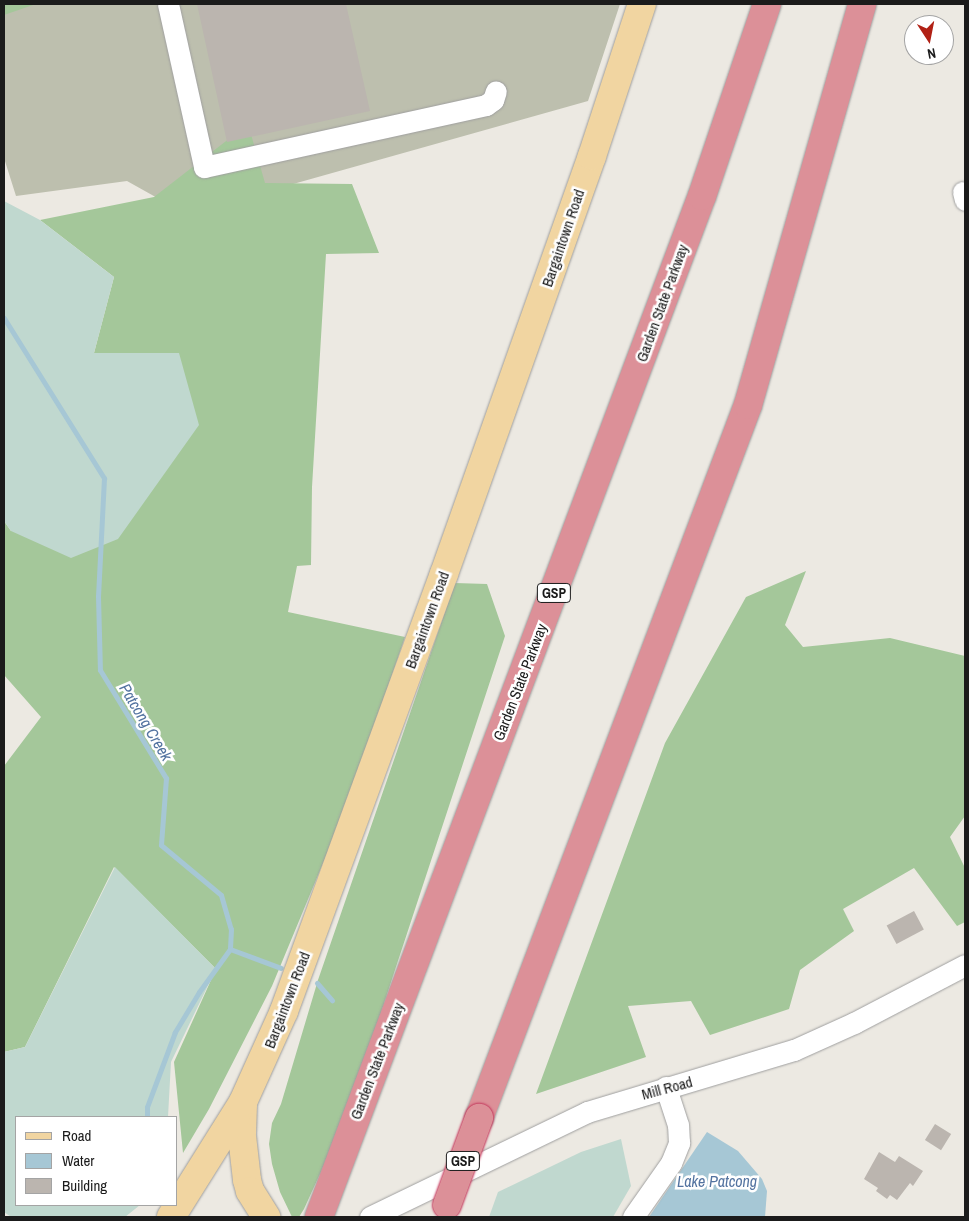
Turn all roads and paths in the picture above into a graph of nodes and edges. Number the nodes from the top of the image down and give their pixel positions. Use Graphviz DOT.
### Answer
graph roads {
  1 [pos="168,4"];
  2 [pos="642,4"];
  3 [pos="768,4"];
  4 [pos="862,4"];
  5 [pos="496,91"];
  6 [pos="965,965"];
  7 [pos="666,1087"];
  8 [pos="243,1102"];
  9 [pos="178,1206"];
  10 [pos="178,1206"];
  11 [pos="445,1211"];
  12 [pos="171,1217"];
  13 [pos="266,1217"];
  14 [pos="319,1217"];
  15 [pos="370,1217"];
  16 [pos="634,1217"];
  1 -- 5 [label="street"];
  2 -- 8 [label="main road, Bargaintown Road"];
  3 -- 14 [label="highway, Garden State Parkway / GSP"];
  4 -- 11 [label="highway, GSP, bridge"];
  6 -- 7 [label="street, Mill Road"];
  7 -- 15 [label="street, Mill Road"];
  7 -- 16 [label="street"];
  8 -- 9 [label="main road, Bargaintown Road"];
  8 -- 13 [label="main road"];
  10 -- 12 [label="main road, Bargaintown Road"];
}
